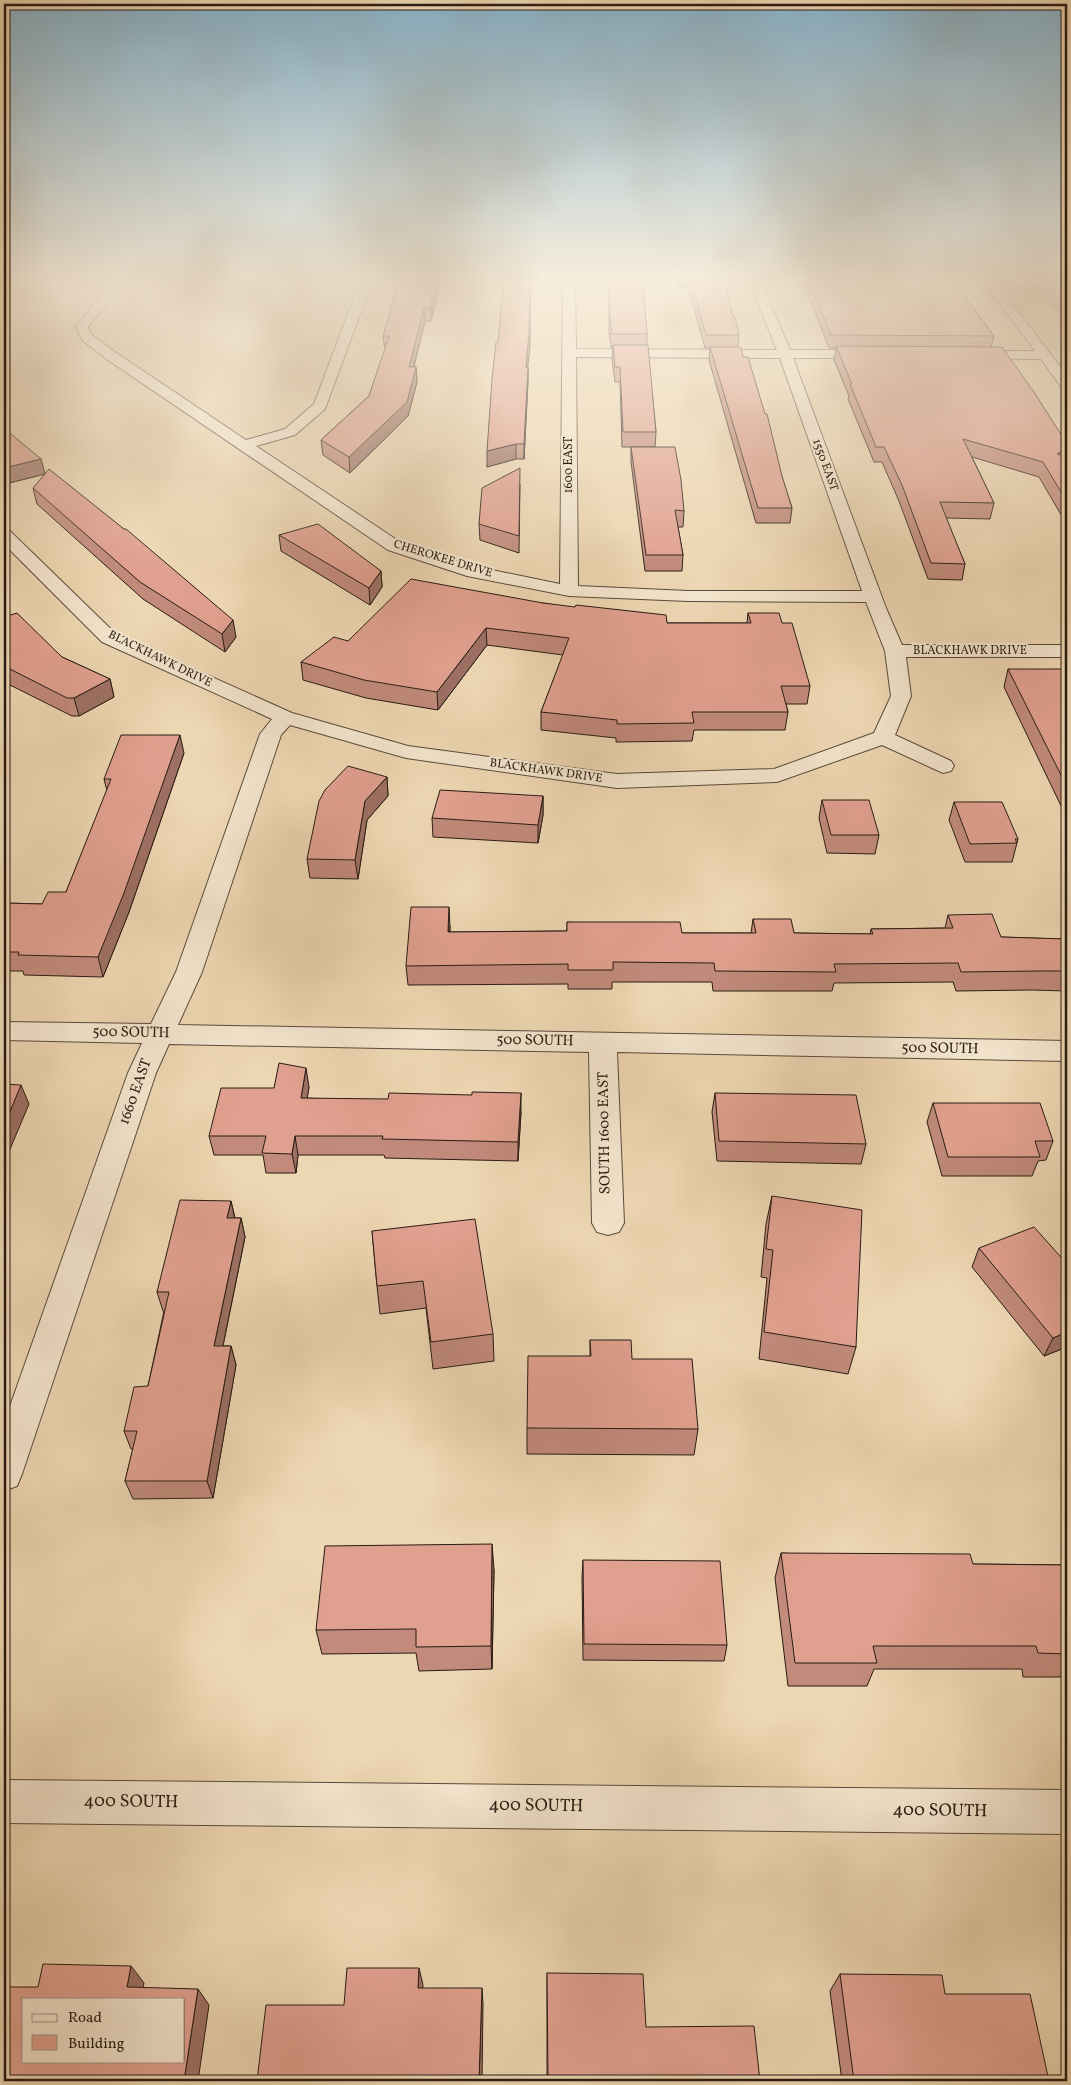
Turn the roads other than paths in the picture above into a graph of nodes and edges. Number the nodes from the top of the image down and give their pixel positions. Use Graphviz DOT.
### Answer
graph roads {
  1 [pos="142,376"];
  2 [pos="331,376"];
  3 [pos="568,376"];
  4 [pos="793,376"];
  5 [pos="244,444"];
  6 [pos="5,539"];
  7 [pos="569,591"];
  8 [pos="873,597"];
  9 [pos="895,651"];
  10 [pos="1067,651"];
  11 [pos="285,717"];
  12 [pos="883,737"];
  13 [pos="943,766"];
  14 [pos="4,1031"];
  15 [pos="159,1034"];
  16 [pos="603,1042"];
  17 [pos="1067,1051"];
  18 [pos="608,1223"];
  19 [pos="4,1474"];
  20 [pos="4,1800"];
  21 [pos="1067,1812"];
  1 -- 5 [label="street, CHEROKEE DRIVE"];
  2 -- 5 [label="street"];
  3 -- 7 [label="street, 1600 EAST"];
  4 -- 8 [label="street, 1550 EAST"];
  5 -- 7 [label="street, CHEROKEE DRIVE"];
  6 -- 11 [label="street, BLACKHAWK DRIVE"];
  7 -- 8 [label="street, CHEROKEE DRIVE"];
  8 -- 9 [label="street, 1550 EAST"];
  9 -- 10 [label="street, BLACKHAWK DRIVE"];
  9 -- 12 [label="street, BLACKHAWK DRIVE"];
  11 -- 12 [label="street, BLACKHAWK DRIVE"];
  11 -- 15 [label="street, 1660 EAST"];
  12 -- 13 [label="street"];
  14 -- 15 [label="street, 500 SOUTH"];
  15 -- 16 [label="street, 500 SOUTH"];
  15 -- 19 [label="street, 1660 EAST"];
  16 -- 17 [label="street, 500 SOUTH"];
  16 -- 18 [label="street, SOUTH 1600 EAST"];
  20 -- 21 [label="street, 400 SOUTH"];
}
